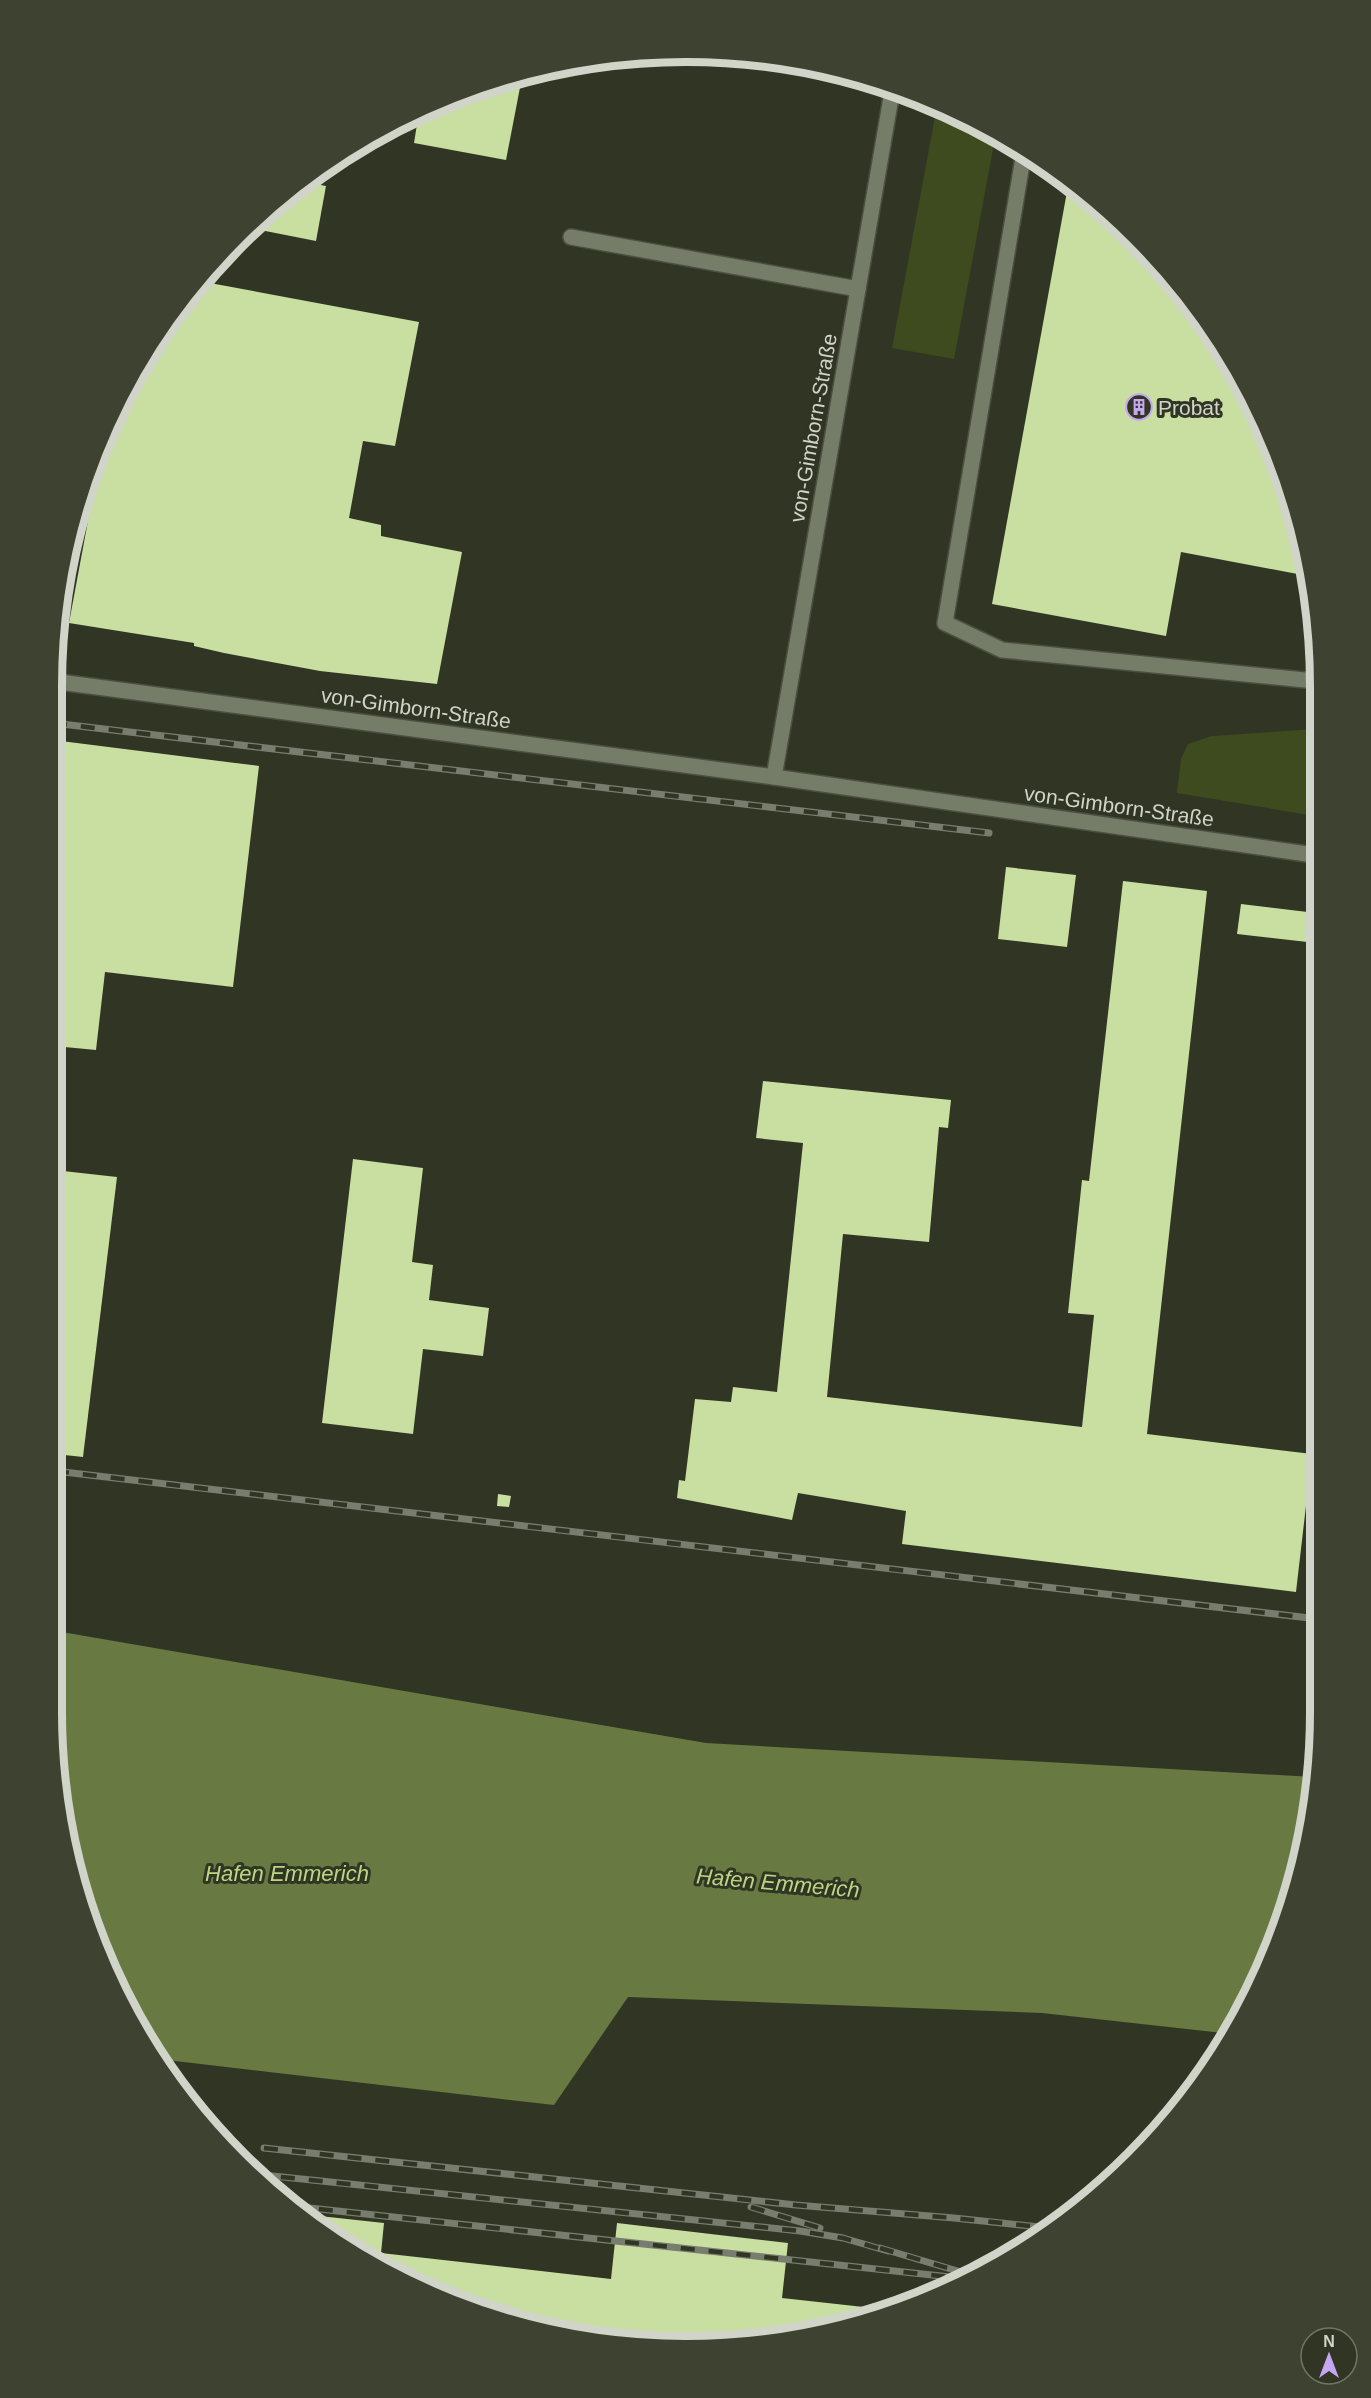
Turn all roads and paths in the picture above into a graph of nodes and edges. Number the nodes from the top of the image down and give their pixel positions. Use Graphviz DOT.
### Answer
graph roads {
  1 [pos="891,97"];
  2 [pos="1023,161"];
  3 [pos="571,237"];
  4 [pos="858,289"];
  5 [pos="1310,680"];
  6 [pos="62,682"];
  7 [pos="774,777"];
  8 [pos="1310,854"];
  1 -- 4 [label="street, von-Gimborn-Straße"];
  2 -- 5 [label="street"];
  3 -- 4 [label="street"];
  4 -- 7 [label="street, von-Gimborn-Straße"];
  6 -- 7 [label="street, von-Gimborn-Straße"];
  7 -- 8 [label="street, von-Gimborn-Straße"];
}
